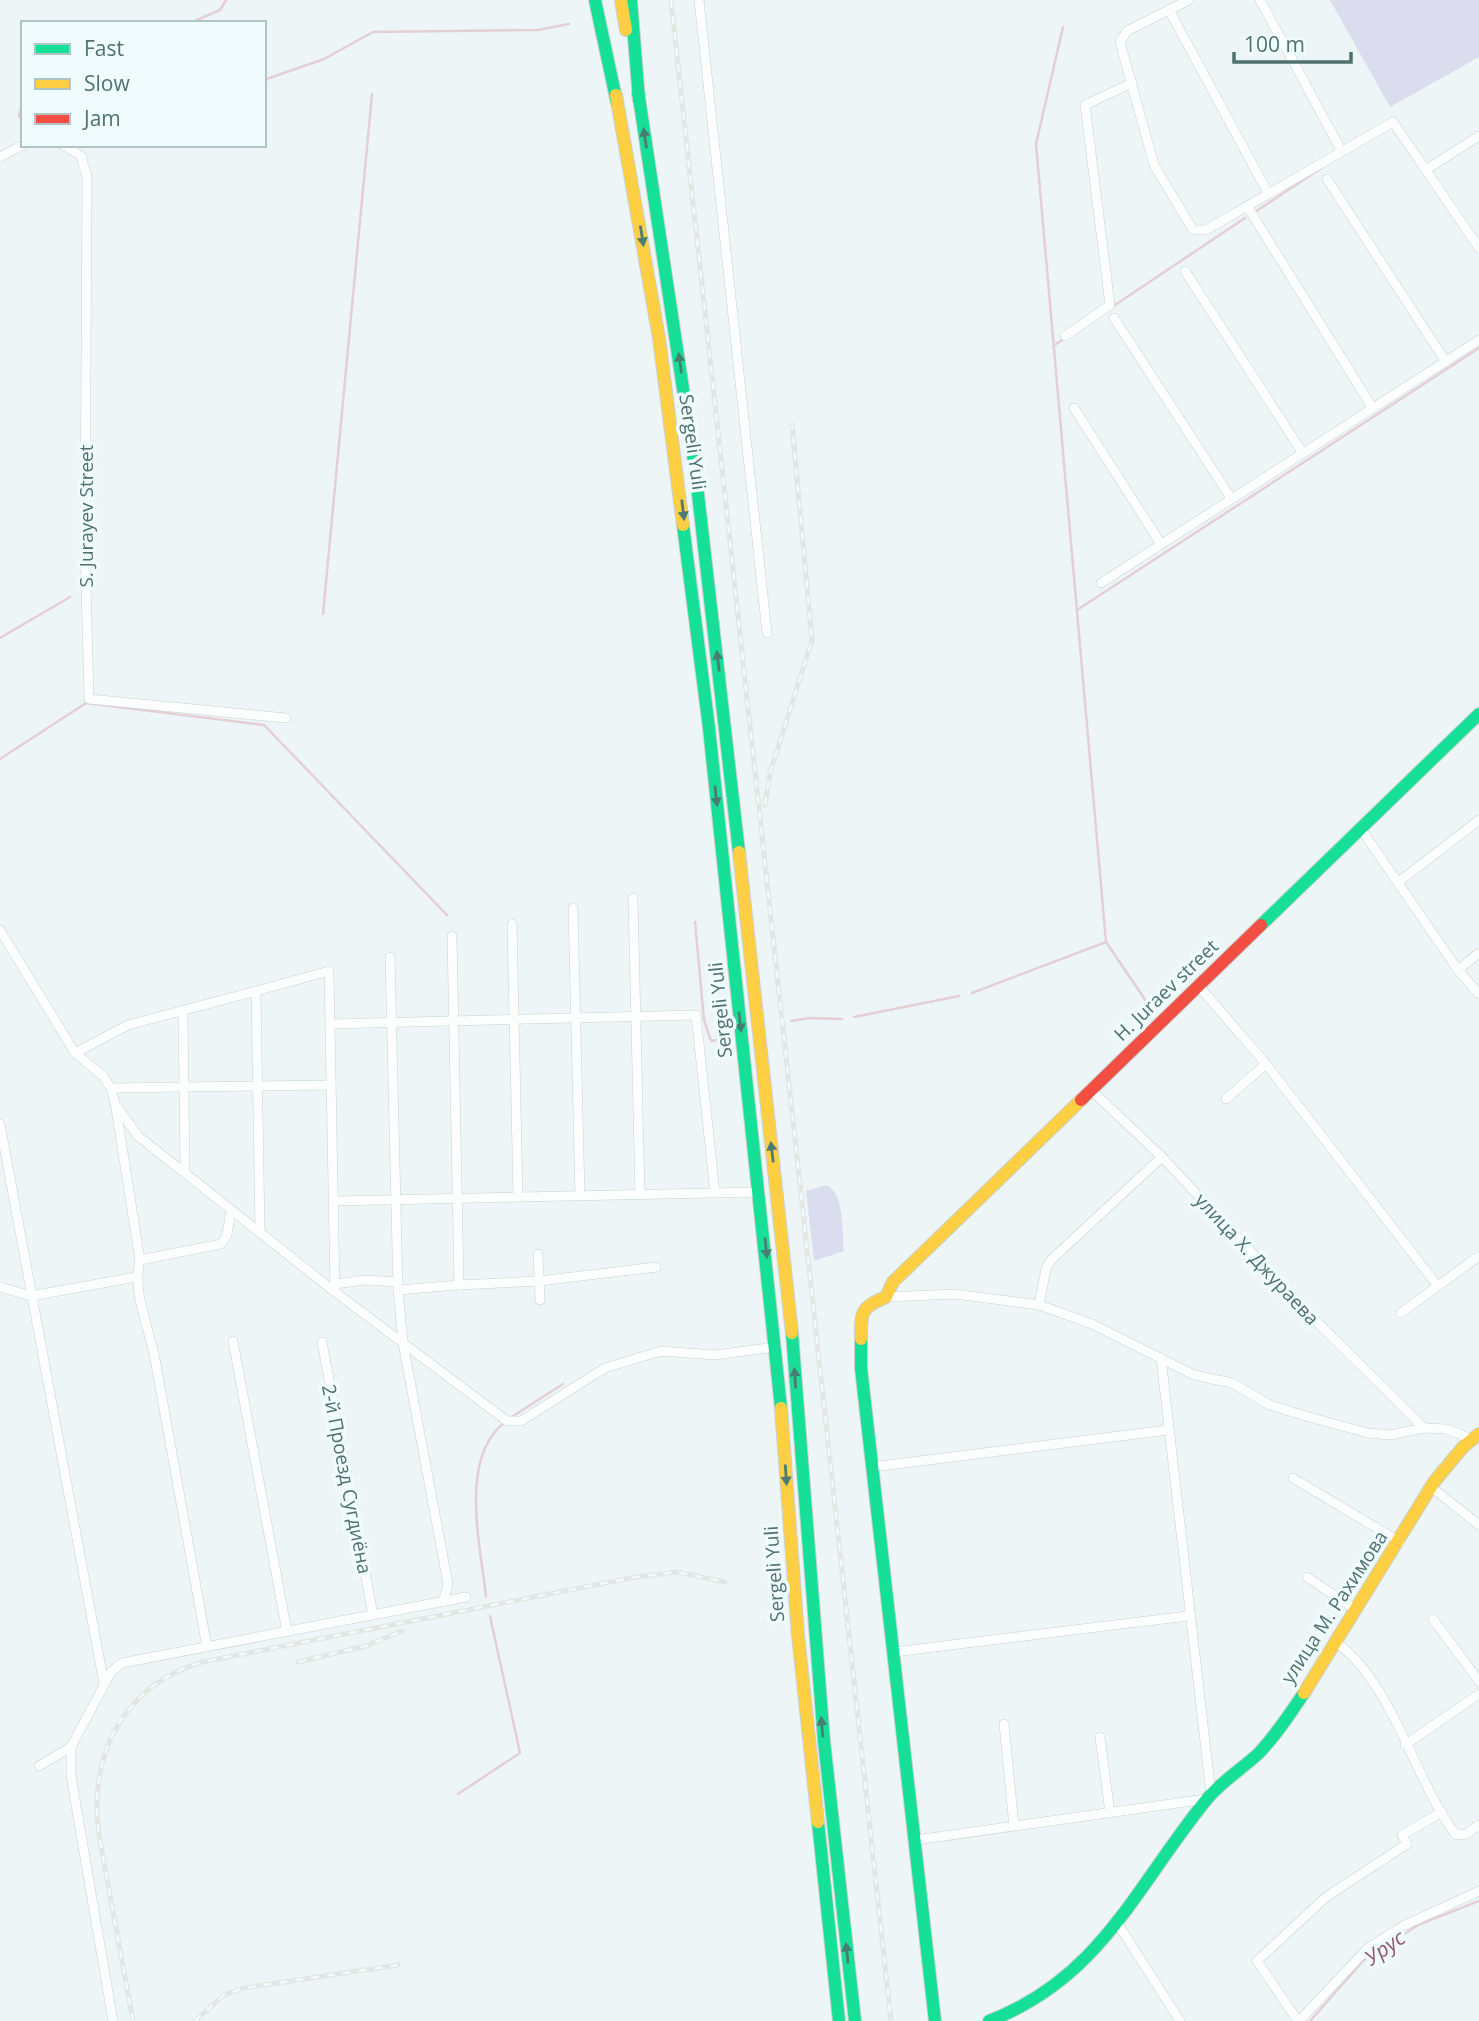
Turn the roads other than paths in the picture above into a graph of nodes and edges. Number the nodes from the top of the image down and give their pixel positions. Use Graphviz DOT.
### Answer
graph roads {
  1 [pos="595,0"];
  2 [pos="602,0"];
  3 [pos="621,0"];
  4 [pos="631,0"];
  5 [pos="699,0"];
  6 [pos="1189,0"];
  7 [pos="1260,0"];
  8 [pos="1169,10"];
  9 [pos="1132,83"];
  10 [pos="639,100"];
  11 [pos="617,103"];
  12 [pos="1479,136"];
  13 [pos="21,146"];
  14 [pos="66,147"];
  15 [pos="1341,150"];
  16 [pos="0,157"];
  17 [pos="1427,169"];
  18 [pos="1327,179"];
  19 [pos="1268,193"];
  20 [pos="1247,206"];
  21 [pos="1478,243"];
  22 [pos="1185,271"];
  23 [pos="1114,318"];
  24 [pos="1065,336"];
  25 [pos="1479,340"];
  26 [pos="1446,362"];
  27 [pos="1372,407"];
  28 [pos="1074,408"];
  29 [pos="1302,452"];
  30 [pos="1231,498"];
  31 [pos="1161,544"];
  32 [pos="1101,583"];
  33 [pos="767,634"];
  34 [pos="1479,714"];
  35 [pos="286,718"];
  36 [pos="1479,820"];
  37 [pos="1361,829"];
  38 [pos="1400,881"];
  39 [pos="634,898"];
  40 [pos="573,908"];
  41 [pos="513,925"];
  42 [pos="0,930"];
  43 [pos="452,936"];
  44 [pos="1479,953"];
  45 [pos="390,957"];
  46 [pos="1458,970"];
  47 [pos="1198,985"];
  48 [pos="256,991"];
  49 [pos="1479,995"];
  50 [pos="183,1012"];
  51 [pos="636,1016"];
  52 [pos="576,1018"];
  53 [pos="514,1019"];
  54 [pos="454,1021"];
  55 [pos="391,1022"];
  56 [pos="330,1024"];
  57 [pos="75,1053"];
  58 [pos="1266,1064"];
  59 [pos="331,1085"];
  60 [pos="257,1086"];
  61 [pos="184,1087"];
  62 [pos="111,1088"];
  63 [pos="1090,1089"];
  64 [pos="1226,1099"];
  65 [pos="115,1104"];
  66 [pos="0,1124"];
  67 [pos="1162,1157"];
  68 [pos="185,1172"];
  69 [pos="760,1192"];
  70 [pos="715,1193"];
  71 [pos="640,1195"];
  72 [pos="580,1196"];
  73 [pos="518,1197"];
  74 [pos="457,1198"];
  75 [pos="396,1200"];
  76 [pos="334,1201"];
  77 [pos="231,1210"];
  78 [pos="260,1233"];
  79 [pos="538,1254"];
  80 [pos="1479,1256"];
  81 [pos="140,1260"];
  82 [pos="656,1267"];
  83 [pos="136,1277"];
  84 [pos="539,1282"];
  85 [pos="459,1284"];
  86 [pos="1437,1284"];
  87 [pos="398,1286"];
  88 [pos="0,1287"];
  89 [pos="335,1288"];
  90 [pos="31,1296"];
  91 [pos="886,1297"];
  92 [pos="540,1300"];
  93 [pos="1039,1305"];
  94 [pos="1401,1313"];
  95 [pos="233,1341"];
  96 [pos="322,1342"];
  97 [pos="403,1343"];
  98 [pos="776,1348"];
  99 [pos="1161,1358"];
  100 [pos="1424,1428"];
  101 [pos="1168,1430"];
  102 [pos="1475,1436"];
  103 [pos="872,1467"];
  104 [pos="1293,1478"];
  105 [pos="1431,1487"];
  106 [pos="1479,1525"];
  107 [pos="1400,1542"];
  108 [pos="1307,1577"];
  109 [pos="467,1597"];
  110 [pos="443,1602"];
  111 [pos="1356,1610"];
  112 [pos="373,1615"];
  113 [pos="1188,1616"];
  114 [pos="1433,1619"];
  115 [pos="287,1632"];
  116 [pos="1335,1642"];
  117 [pos="207,1647"];
  118 [pos="894,1652"];
  119 [pos="1479,1681"];
  120 [pos="104,1684"];
  121 [pos="1479,1694"];
  122 [pos="1004,1724"];
  123 [pos="1100,1737"];
  124 [pos="1405,1745"];
  125 [pos="71,1747"];
  126 [pos="39,1766"];
  127 [pos="1209,1797"];
  128 [pos="1442,1812"];
  129 [pos="1110,1813"];
  130 [pos="1479,1825"];
  131 [pos="1014,1826"];
  132 [pos="916,1840"];
  133 [pos="1479,1891"];
  134 [pos="1116,1921"];
  135 [pos="113,2021"];
  136 [pos="839,2021"];
  137 [pos="855,2021"];
  138 [pos="935,2021"];
  139 [pos="989,2021"];
  140 [pos="1180,2021"];
  141 [pos="1298,2021"];
  1 -- 11 [label="main road"];
  2 -- 11 [label="main road, Sergeli Yuli"];
  3 -- 10 [label="main road, Sergeli Yuli"];
  4 -- 10 [label="main road"];
  5 -- 33 [label="street"];
  6 -- 8 [label="street"];
  7 -- 15 [label="street"];
  8 -- 9 [label="street"];
  8 -- 19 [label="street"];
  9 -- 20 [label="street"];
  9 -- 24 [label="street"];
  137 -- 10 [label="main road, Sergeli Yuli, one-way"];
  11 -- 69 [label="main road, Sergeli Yuli, one-way"];
  12 -- 17 [label="street"];
  13 -- 16 [label="street"];
  14 -- 35 [label="street, S. Jurayev Street"];
  15 -- 17 [label="street"];
  15 -- 19 [label="street"];
  17 -- 21 [label="street"];
  18 -- 26 [label="street"];
  19 -- 20 [label="street"];
  20 -- 27 [label="street"];
  22 -- 29 [label="street"];
  23 -- 30 [label="street"];
  25 -- 26 [label="street"];
  26 -- 27 [label="street"];
  27 -- 29 [label="street"];
  28 -- 31 [label="street"];
  29 -- 30 [label="street"];
  30 -- 31 [label="street"];
  31 -- 32 [label="street"];
  34 -- 37 [label="main road, H. Juraev street"];
  36 -- 38 [label="street"];
  37 -- 38 [label="street"];
  37 -- 47 [label="main road, H. Juraev street"];
  38 -- 46 [label="street"];
  39 -- 51 [label="street"];
  40 -- 52 [label="street"];
  41 -- 53 [label="street"];
  42 -- 57 [label="street"];
  43 -- 54 [label="street"];
  44 -- 46 [label="street"];
  45 -- 55 [label="street"];
  46 -- 49 [label="street"];
  47 -- 58 [label="street"];
  47 -- 63 [label="main road, H. Juraev street"];
  48 -- 50 [label="street"];
  48 -- 56 [label="street"];
  48 -- 60 [label="street"];
  50 -- 57 [label="street"];
  50 -- 61 [label="street"];
  51 -- 52 [label="street"];
  51 -- 70 [label="street"];
  51 -- 71 [label="street"];
  52 -- 53 [label="street"];
  52 -- 72 [label="street"];
  53 -- 54 [label="street"];
  53 -- 73 [label="street"];
  54 -- 55 [label="street"];
  54 -- 74 [label="street"];
  55 -- 56 [label="street"];
  55 -- 75 [label="street"];
  56 -- 59 [label="street"];
  57 -- 62 [label="street"];
  58 -- 64 [label="street"];
  58 -- 86 [label="street"];
  59 -- 60 [label="street"];
  59 -- 76 [label="street"];
  60 -- 61 [label="street"];
  60 -- 78 [label="street"];
  61 -- 62 [label="street"];
  61 -- 68 [label="street"];
  62 -- 65 [label="street"];
  63 -- 67 [label="street, улица Х. Джураева"];
  63 -- 91 [label="main road, H. Juraev street"];
  65 -- 68 [label="street"];
  65 -- 81 [label="street"];
  66 -- 90 [label="street"];
  67 -- 93 [label="street"];
  67 -- 100 [label="street, улица Х. Джураева"];
  68 -- 77 [label="street"];
  69 -- 70 [label="street"];
  69 -- 98 [label="main road, Sergeli Yuli, one-way"];
  70 -- 71 [label="street"];
  71 -- 72 [label="street"];
  72 -- 73 [label="street"];
  73 -- 74 [label="street"];
  74 -- 75 [label="street"];
  74 -- 85 [label="street"];
  75 -- 76 [label="street"];
  75 -- 87 [label="street"];
  76 -- 89 [label="street"];
  77 -- 78 [label="street"];
  77 -- 81 [label="street"];
  78 -- 89 [label="street"];
  79 -- 84 [label="street"];
  80 -- 86 [label="street"];
  81 -- 83 [label="street"];
  82 -- 84 [label="street"];
  83 -- 90 [label="street"];
  83 -- 117 [label="street"];
  84 -- 85 [label="street"];
  84 -- 92 [label="street"];
  85 -- 87 [label="street"];
  86 -- 94 [label="street"];
  87 -- 89 [label="street"];
  87 -- 97 [label="street"];
  88 -- 90 [label="street"];
  89 -- 97 [label="street"];
  90 -- 120 [label="street"];
  91 -- 93 [label="street"];
  91 -- 103 [label="main road, H. Juraev street"];
  93 -- 99 [label="street"];
  95 -- 115 [label="street"];
  96 -- 112 [label="street, 2-й Проезд Сугдиёна"];
  97 -- 98 [label="street"];
  97 -- 110 [label="street"];
  98 -- 136 [label="main road, Sergeli Yuli, one-way"];
  99 -- 100 [label="street"];
  99 -- 101 [label="street"];
  100 -- 102 [label="street"];
  101 -- 103 [label="street"];
  101 -- 113 [label="street"];
  102 -- 105 [label="main road, улица М. Рахимова"];
  103 -- 118 [label="main road, H. Juraev street"];
  104 -- 107 [label="street"];
  105 -- 106 [label="street"];
  105 -- 107 [label="main road, улица М. Рахимова"];
  107 -- 111 [label="main road, улица М. Рахимова"];
  108 -- 111 [label="street"];
  109 -- 110 [label="street"];
  110 -- 112 [label="street"];
  111 -- 116 [label="main road, улица М. Рахимова"];
  112 -- 115 [label="street"];
  113 -- 118 [label="street"];
  113 -- 127 [label="street"];
  114 -- 119 [label="street"];
  115 -- 117 [label="street"];
  116 -- 124 [label="street"];
  116 -- 127 [label="main road, улица М. Рахимова"];
  117 -- 120 [label="street"];
  118 -- 132 [label="main road, H. Juraev street"];
  120 -- 125 [label="street"];
  121 -- 124 [label="street"];
  122 -- 131 [label="street"];
  123 -- 129 [label="street"];
  124 -- 128 [label="street"];
  125 -- 126 [label="street"];
  125 -- 135 [label="street"];
  127 -- 129 [label="street"];
  127 -- 134 [label="main road, улица М. Рахимова"];
  128 -- 130 [label="street"];
  128 -- 141 [label="street"];
  129 -- 131 [label="street"];
  131 -- 132 [label="street"];
  132 -- 138 [label="main road, H. Juraev street"];
  133 -- 141 [label="street"];
  134 -- 139 [label="main road, улица М. Рахимова"];
  134 -- 140 [label="street"];
}
